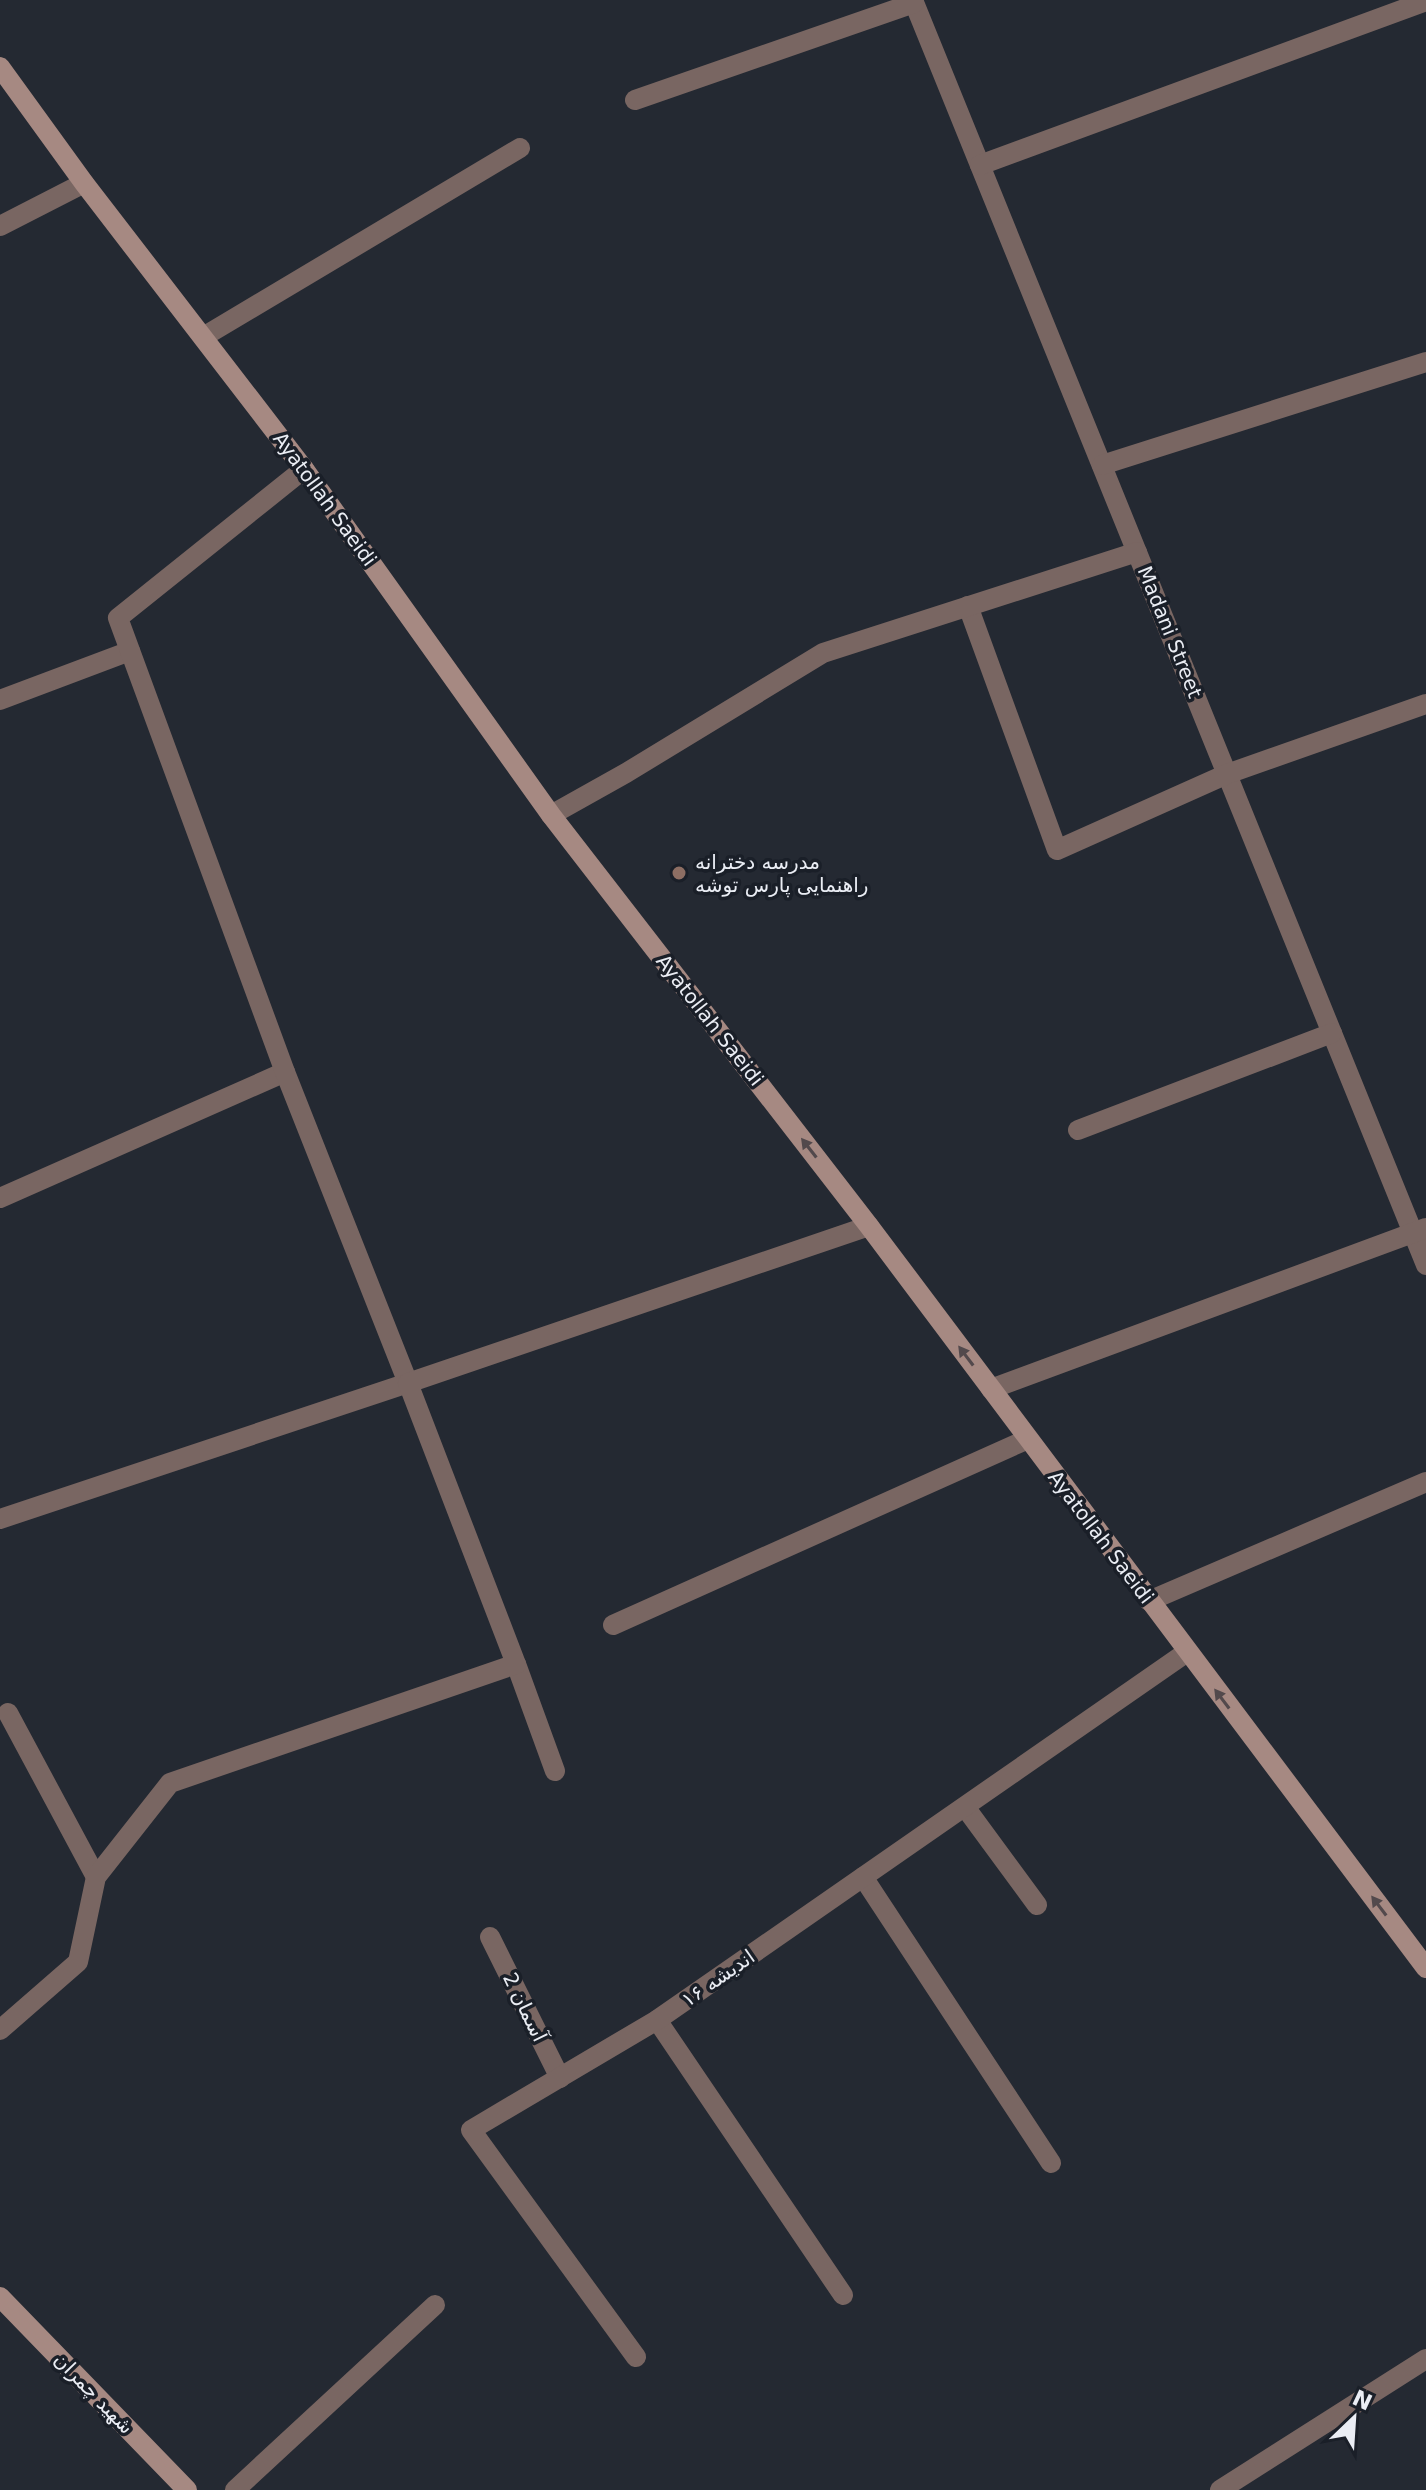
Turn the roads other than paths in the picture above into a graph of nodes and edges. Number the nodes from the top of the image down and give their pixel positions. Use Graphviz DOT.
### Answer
graph roads {
  1 [pos="913,1"];
  2 [pos="1426,1"];
  3 [pos="0,67"];
  4 [pos="635,100"];
  5 [pos="520,148"];
  6 [pos="980,165"];
  7 [pos="84,183"];
  8 [pos="0,226"];
  9 [pos="203,337"];
  10 [pos="1426,362"];
  11 [pos="1102,465"];
  12 [pos="304,469"];
  13 [pos="1137,552"];
  14 [pos="968,606"];
  15 [pos="130,651"];
  16 [pos="0,700"];
  17 [pos="1426,704"];
  18 [pos="1227,774"];
  19 [pos="551,815"];
  20 [pos="1332,1033"];
  21 [pos="285,1072"];
  22 [pos="1078,1130"];
  23 [pos="0,1198"];
  24 [pos="869,1226"];
  25 [pos="1419,1230"];
  26 [pos="1426,1265"];
  27 [pos="408,1383"];
  28 [pos="991,1389"];
  29 [pos="1028,1439"];
  30 [pos="1426,1482"];
  31 [pos="0,1519"];
  32 [pos="1149,1601"];
  33 [pos="613,1625"];
  34 [pos="1187,1652"];
  35 [pos="516,1664"];
  36 [pos="8,1713"];
  37 [pos="555,1771"];
  38 [pos="965,1807"];
  39 [pos="96,1877"];
  40 [pos="863,1877"];
  41 [pos="1037,1905"];
  42 [pos="490,1937"];
  43 [pos="1426,1968"];
  44 [pos="657,2020"];
  45 [pos="0,2030"];
  46 [pos="560,2078"];
  47 [pos="1051,2163"];
  48 [pos="843,2295"];
  49 [pos="0,2297"];
  50 [pos="435,2305"];
  51 [pos="636,2357"];
  52 [pos="1426,2359"];
  53 [pos="187,2490"];
  54 [pos="235,2490"];
  55 [pos="1220,2490"];
  1 -- 4 [label="street"];
  1 -- 6 [label="street, Madani Street"];
  2 -- 6 [label="street"];
  3 -- 7 [label="main road, Ayatollah Saeidi"];
  5 -- 9 [label="street"];
  6 -- 11 [label="street, Madani Street"];
  7 -- 8 [label="street"];
  7 -- 9 [label="main road, Ayatollah Saeidi"];
  9 -- 12 [label="main road, Ayatollah Saeidi"];
  10 -- 11 [label="street"];
  11 -- 13 [label="street, Madani Street"];
  12 -- 15 [label="street"];
  12 -- 19 [label="main road, Ayatollah Saeidi"];
  13 -- 14 [label="street"];
  13 -- 18 [label="street, Madani Street"];
  14 -- 18 [label="street"];
  14 -- 19 [label="street"];
  15 -- 16 [label="street"];
  15 -- 21 [label="street"];
  17 -- 18 [label="street"];
  18 -- 20 [label="street, Madani Street"];
  24 -- 19 [label="main road, Ayatollah Saeidi, one-way"];
  20 -- 22 [label="street"];
  20 -- 25 [label="street, Madani Street"];
  21 -- 23 [label="street"];
  21 -- 27 [label="street"];
  24 -- 27 [label="street"];
  28 -- 24 [label="main road, Ayatollah Saeidi, one-way"];
  25 -- 26 [label="street, Madani Street"];
  25 -- 28 [label="street"];
  27 -- 31 [label="street"];
  27 -- 35 [label="street"];
  28 -- 29 [label="main road, Ayatollah Saeidi"];
  29 -- 32 [label="main road, Ayatollah Saeidi"];
  29 -- 33 [label="street"];
  30 -- 32 [label="street"];
  32 -- 34 [label="main road, Ayatollah Saeidi"];
  34 -- 38 [label="street, اندیشه ۱۶"];
  43 -- 34 [label="main road, Ayatollah Saeidi, one-way"];
  35 -- 37 [label="street"];
  35 -- 39 [label="street"];
  36 -- 39 [label="street"];
  38 -- 40 [label="street, اندیشه ۱۶"];
  38 -- 41 [label="street"];
  39 -- 45 [label="street"];
  40 -- 44 [label="street, اندیشه ۱۶"];
  40 -- 47 [label="street"];
  42 -- 46 [label="street, آسمان 2"];
  44 -- 46 [label="street, اندیشه ۱۶"];
  44 -- 48 [label="street"];
  46 -- 51 [label="street, اندیشه ۱۶"];
  49 -- 53 [label="main road, شهید چمران"];
  50 -- 54 [label="street"];
  52 -- 55 [label="street"];
}
